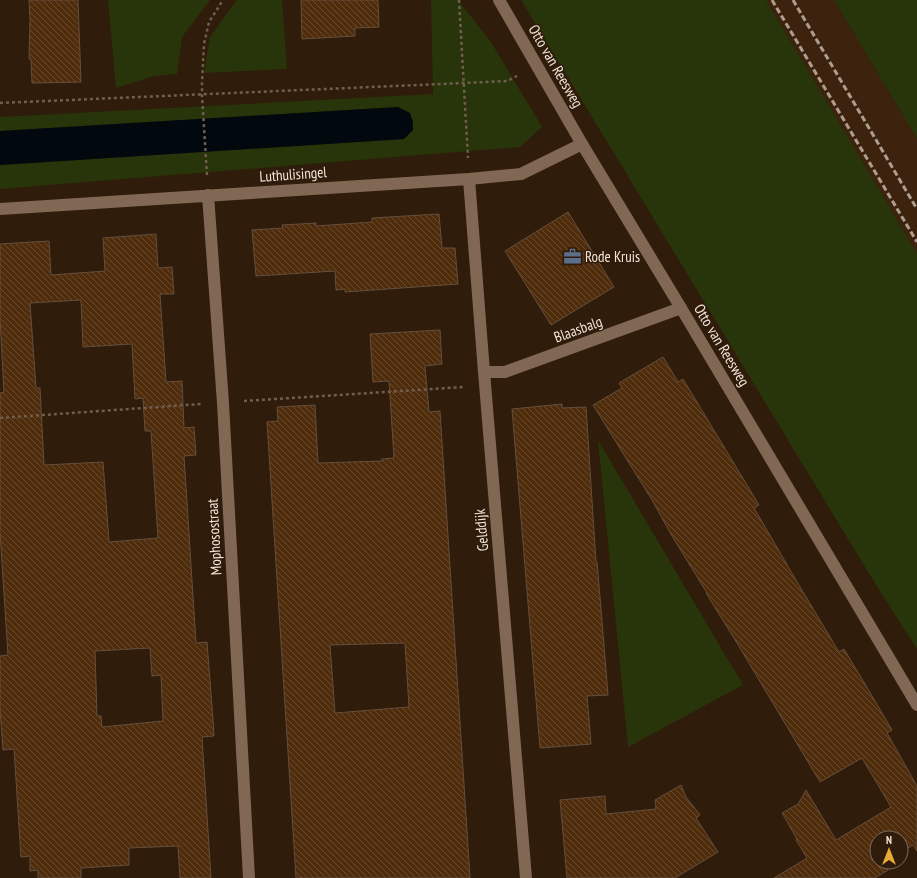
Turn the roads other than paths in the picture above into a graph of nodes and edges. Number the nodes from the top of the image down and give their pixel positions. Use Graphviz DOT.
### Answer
graph roads {
  1 [pos="499,0"];
  2 [pos="582,144"];
  3 [pos="469,179"];
  4 [pos="208,195"];
  5 [pos="0,209"];
  6 [pos="681,308"];
  7 [pos="484,372"];
  8 [pos="917,705"];
  9 [pos="249,878"];
  10 [pos="526,878"];
  1 -- 2 [label="street, Otto van Reesweg"];
  2 -- 3 [label="street, Luthulisingel"];
  2 -- 6 [label="street, Otto van Reesweg"];
  3 -- 4 [label="street, Luthulisingel"];
  3 -- 7 [label="street, Gelddijk"];
  4 -- 5 [label="street, Luthulisingel"];
  4 -- 9 [label="street, Mophosostraat"];
  6 -- 7 [label="street, Blaasbalg"];
  6 -- 8 [label="street, Otto van Reesweg"];
  7 -- 10 [label="street, Gelddijk"];
}
